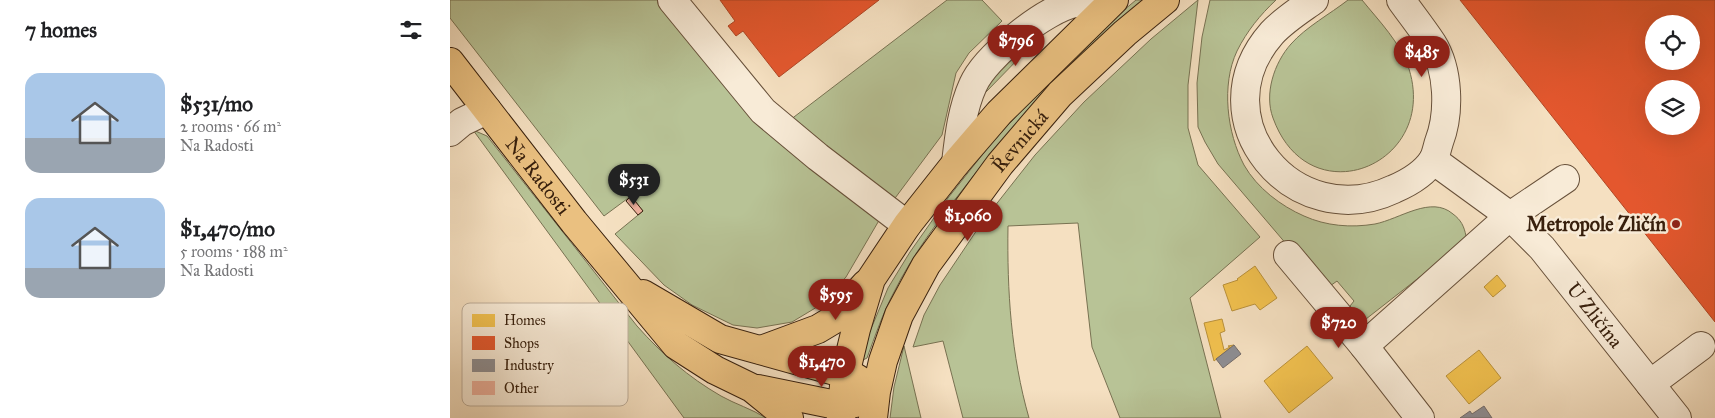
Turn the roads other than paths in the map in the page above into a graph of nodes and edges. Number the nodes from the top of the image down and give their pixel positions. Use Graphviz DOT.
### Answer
graph roads {
  1 [pos="672,0"];
  2 [pos="1165,0"];
  3 [pos="1314,0"];
  4 [pos="1400,0"];
  5 [pos="1112,2"];
  6 [pos="450,62"];
  7 [pos="487,110"];
  8 [pos="450,132"];
  9 [pos="1433,160"];
  10 [pos="956,163"];
  11 [pos="1565,180"];
  12 [pos="1510,216"];
  13 [pos="907,224"];
  14 [pos="1288,256"];
  15 [pos="871,279"];
  16 [pos="629,286"];
  17 [pos="1364,346"];
  18 [pos="1701,346"];
  19 [pos="761,350"];
  20 [pos="846,375"];
  21 [pos="1650,384"];
  22 [pos="752,388"];
  23 [pos="875,405"];
  24 [pos="841,412"];
  25 [pos="789,418"];
  26 [pos="1420,418"];
  27 [pos="1677,418"];
  1 -- 13 [label="street"];
  2 -- 23 [label="main road, Řevnická"];
  3 -- 9 [label="street"];
  4 -- 9 [label="street"];
  5 -- 10 [label="main road, Řevnická"];
  5 -- 10 [label="street"];
  6 -- 7 [label="main road, Na Radosti"];
  7 -- 8 [label="street"];
  7 -- 16 [label="main road, Na Radosti"];
  9 -- 12 [label="street, U Zličína"];
  10 -- 13 [label="main road, Řevnická"];
  11 -- 12 [label="street"];
  12 -- 17 [label="street"];
  12 -- 21 [label="street, U Zličína"];
  13 -- 15 [label="main road, Řevnická"];
  14 -- 17 [label="street"];
  15 -- 19 [label="main road"];
  15 -- 20 [label="main road, Řevnická"];
  16 -- 19 [label="main road, Na Radosti"];
  16 -- 22 [label="main road, Na Radosti"];
  17 -- 26 [label="street"];
  18 -- 21 [label="street"];
  19 -- 20 [label="main road, Na Radosti"];
  20 -- 23 [label="main road, Na Radosti"];
  20 -- 24 [label="main road"];
  21 -- 27 [label="street, U Zličína"];
  22 -- 24 [label="main road"];
  22 -- 25 [label="main road, Na Radosti"];
  23 -- 24 [label="main road"];
}
